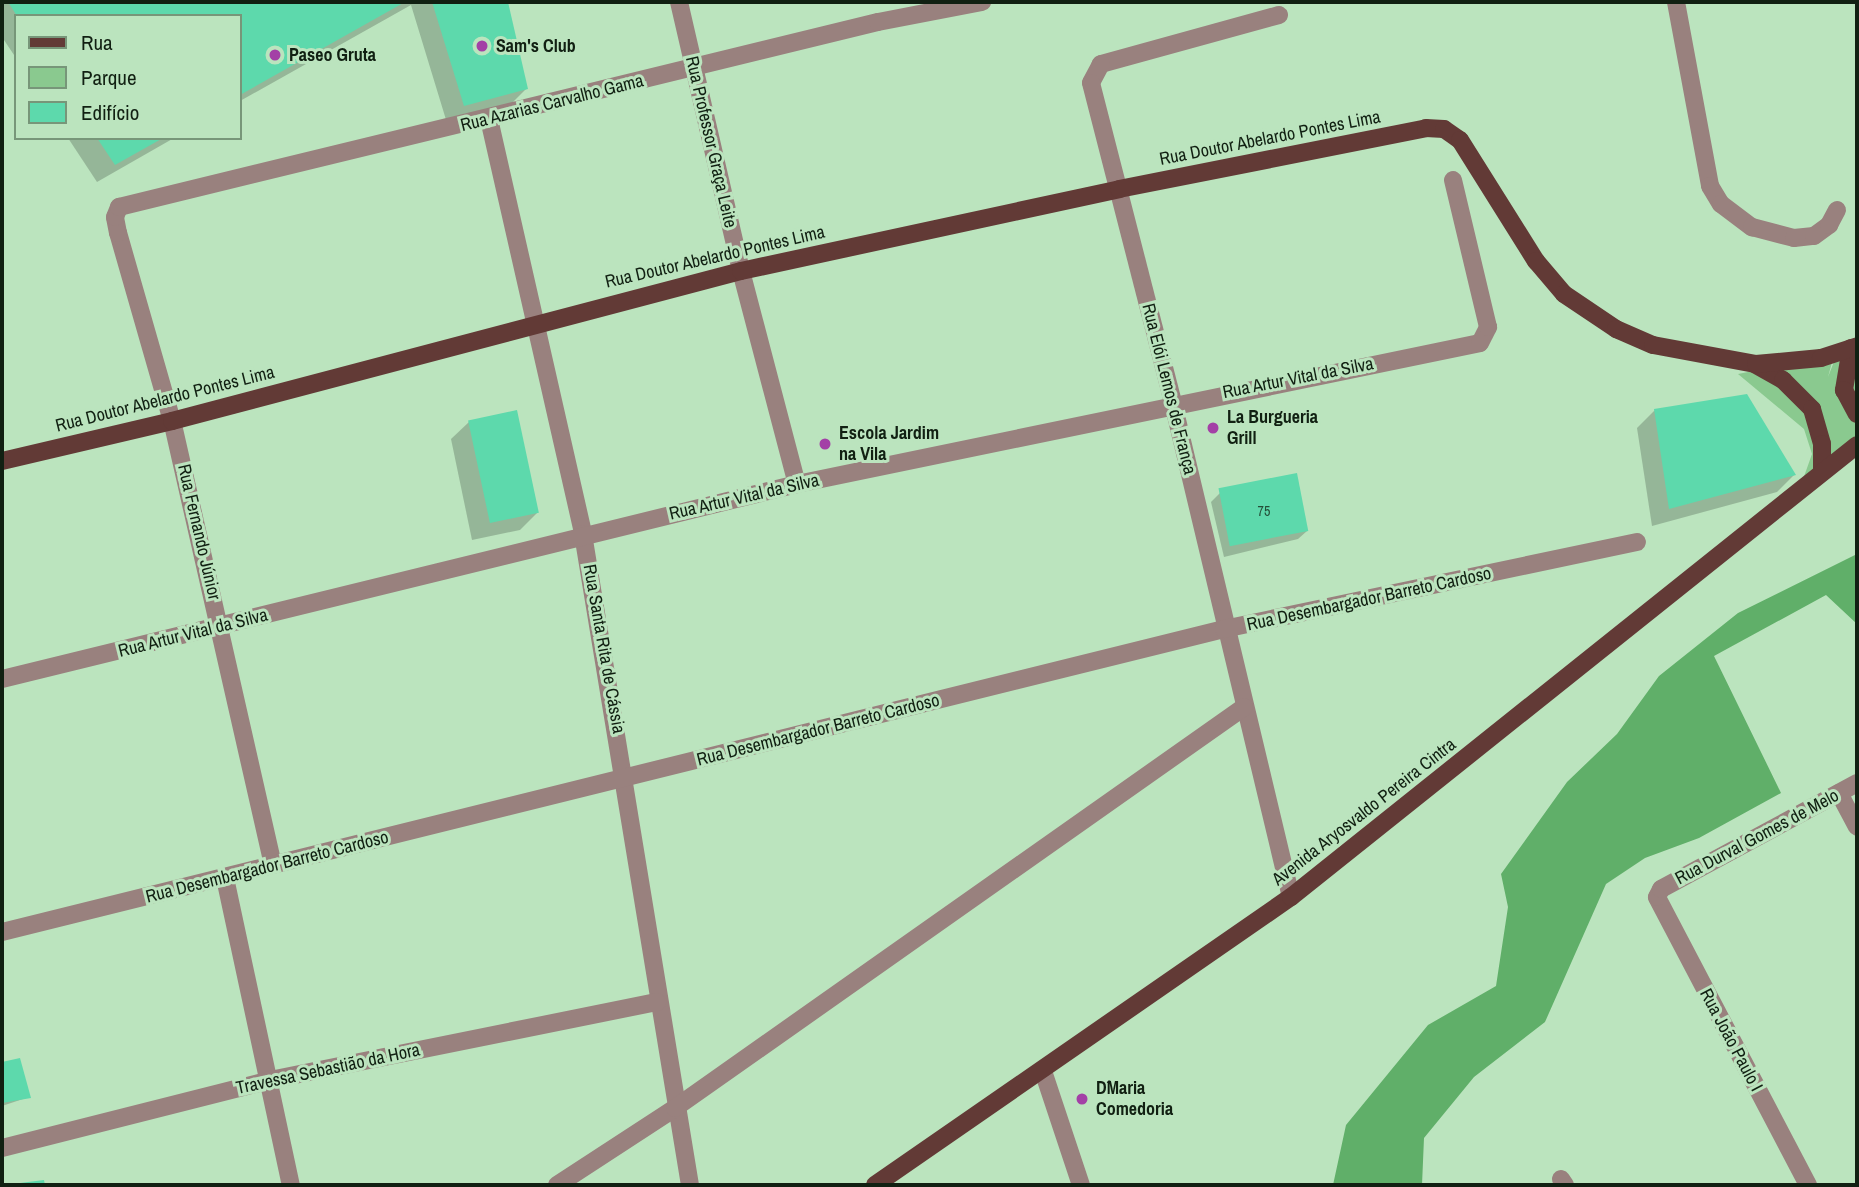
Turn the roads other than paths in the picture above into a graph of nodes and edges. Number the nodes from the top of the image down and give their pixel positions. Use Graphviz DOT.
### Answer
graph roads {
  1 [pos="679,2"];
  2 [pos="982,2"];
  3 [pos="1676,2"];
  4 [pos="1279,15"];
  5 [pos="694,68"];
  6 [pos="489,119"];
  7 [pos="1453,180"];
  8 [pos="1119,188"];
  9 [pos="122,205"];
  10 [pos="1837,210"];
  11 [pos="741,271"];
  12 [pos="535,322"];
  13 [pos="1854,347"];
  14 [pos="1756,364"];
  15 [pos="1173,403"];
  16 [pos="1857,414"];
  17 [pos="172,421"];
  18 [pos="1857,444"];
  19 [pos="2,461"];
  20 [pos="1822,472"];
  21 [pos="797,484"];
  22 [pos="583,534"];
  23 [pos="1637,542"];
  24 [pos="221,626"];
  25 [pos="1224,629"];
  26 [pos="2,679"];
  27 [pos="1244,707"];
  28 [pos="626,778"];
  29 [pos="1857,783"];
  30 [pos="1839,793"];
  31 [pos="1857,827"];
  32 [pos="273,865"];
  33 [pos="225,878"];
  34 [pos="1658,894"];
  35 [pos="1291,897"];
  36 [pos="2,932"];
  37 [pos="657,1002"];
  38 [pos="1043,1071"];
  39 [pos="270,1080"];
  40 [pos="675,1108"];
  41 [pos="2,1148"];
  42 [pos="291,1185"];
  43 [pos="557,1185"];
  44 [pos="690,1185"];
  45 [pos="875,1185"];
  46 [pos="1081,1185"];
  47 [pos="1808,1185"];
  1 -- 5 [label="street, Rua Professor Graça Leite"];
  2 -- 5 [label="street, Rua Azarias Carvalho Gama"];
  3 -- 10 [label="street"];
  4 -- 8 [label="street, Rua Elói Lemos de França"];
  5 -- 6 [label="street, Rua Azarias Carvalho Gama"];
  5 -- 11 [label="street, Rua Professor Graça Leite"];
  6 -- 9 [label="street, Rua Azarias Carvalho Gama"];
  6 -- 12 [label="street, Rua Santa Rita de Cássia"];
  7 -- 15 [label="street, Rua Artur Vital da Silva"];
  8 -- 11 [label="main road, Rua Doutor Abelardo Pontes Lima"];
  8 -- 14 [label="main road, Rua Doutor Abelardo Pontes Lima"];
  8 -- 15 [label="street, Rua Elói Lemos de França"];
  9 -- 17 [label="street, Rua Fernando Júnior"];
  11 -- 12 [label="main road, Rua Doutor Abelardo Pontes Lima"];
  11 -- 21 [label="street, Rua Professor Graça Leite"];
  12 -- 17 [label="main road, Rua Doutor Abelardo Pontes Lima"];
  12 -- 22 [label="street, Rua Santa Rita de Cássia"];
  13 -- 14 [label="main road"];
  13 -- 16 [label="main road"];
  14 -- 20 [label="main road"];
  15 -- 21 [label="street, Rua Artur Vital da Silva"];
  15 -- 25 [label="street, Rua Elói Lemos de França"];
  17 -- 19 [label="main road, Rua Doutor Abelardo Pontes Lima"];
  17 -- 24 [label="street, Rua Fernando Júnior"];
  18 -- 20 [label="main road, Avenida Aryosvaldo Pereira Cintra"];
  20 -- 35 [label="main road, Avenida Aryosvaldo Pereira Cintra"];
  21 -- 22 [label="street, Rua Artur Vital da Silva"];
  22 -- 24 [label="street, Rua Artur Vital da Silva"];
  22 -- 28 [label="street, Rua Santa Rita de Cássia"];
  23 -- 25 [label="street, Rua Desembargador Barreto Cardoso"];
  24 -- 26 [label="street, Rua Artur Vital da Silva"];
  24 -- 32 [label="street, Rua Fernando Júnior"];
  25 -- 27 [label="street, Rua Elói Lemos de França"];
  25 -- 28 [label="street, Rua Desembargador Barreto Cardoso"];
  27 -- 35 [label="street, Rua Elói Lemos de França"];
  27 -- 40 [label="street"];
  28 -- 32 [label="street, Rua Desembargador Barreto Cardoso"];
  28 -- 37 [label="street, Rua Santa Rita de Cássia"];
  29 -- 30 [label="street, Rua Durval Gomes de Melo"];
  30 -- 31 [label="street"];
  30 -- 34 [label="street, Rua Durval Gomes de Melo"];
  32 -- 33 [label="street, Rua Desembargador Barreto Cardoso"];
  33 -- 36 [label="street, Rua Desembargador Barreto Cardoso"];
  33 -- 39 [label="street"];
  34 -- 47 [label="street, Rua João Paulo I"];
  35 -- 38 [label="main road, Avenida Aryosvaldo Pereira Cintra"];
  37 -- 39 [label="street, Travessa Sebastião da Hora"];
  37 -- 40 [label="street, Rua Santa Rita de Cássia"];
  38 -- 45 [label="main road, Avenida Aryosvaldo Pereira Cintra"];
  38 -- 46 [label="street"];
  39 -- 41 [label="street, Travessa Sebastião da Hora"];
  39 -- 42 [label="street"];
  40 -- 43 [label="street"];
  40 -- 44 [label="street, Rua Santa Rita de Cássia"];
}
